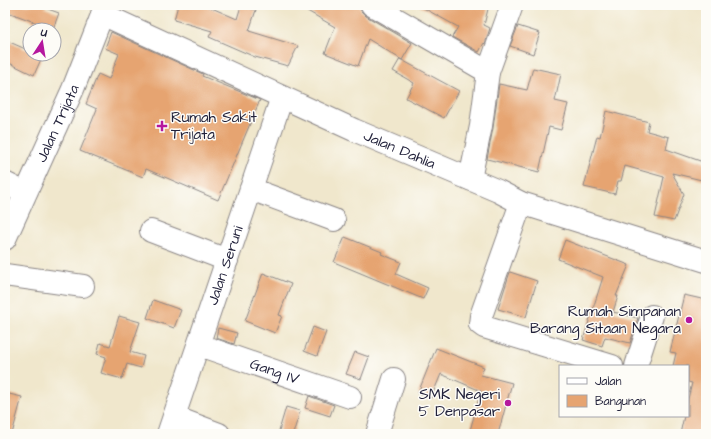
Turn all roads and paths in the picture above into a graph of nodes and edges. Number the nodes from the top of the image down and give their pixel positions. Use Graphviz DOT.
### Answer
graph roads {
  1 [pos="372,5"];
  2 [pos="512,5"];
  3 [pos="104,10"];
  4 [pos="488,72"];
  5 [pos="282,97"];
  6 [pos="470,179"];
  7 [pos="5,184"];
  8 [pos="251,189"];
  9 [pos="25,193"];
  10 [pos="521,203"];
  11 [pos="334,220"];
  12 [pos="151,231"];
  13 [pos="5,239"];
  14 [pos="227,260"];
  15 [pos="706,261"];
  16 [pos="5,275"];
  17 [pos="84,286"];
  18 [pos="652,316"];
  19 [pos="199,345"];
  20 [pos="609,365"];
  21 [pos="636,365"];
  22 [pos="394,379"];
  23 [pos="350,397"];
  24 [pos="171,426"];
  25 [pos="219,434"];
  26 [pos="376,434"];
  1 -- 4 [label="street"];
  2 -- 4 [label="street"];
  3 -- 5 [label="street, Jalan Dahlia"];
  3 -- 9 [label="street, Jalan Trijata"];
  4 -- 6 [label="street"];
  5 -- 6 [label="street, Jalan Dahlia"];
  5 -- 8 [label="street, Jalan Seruni"];
  6 -- 10 [label="street, Jalan Dahlia"];
  7 -- 9 [label="street"];
  8 -- 11 [label="street"];
  8 -- 14 [label="street, Jalan Seruni"];
  9 -- 13 [label="street, Jalan Trijata"];
  10 -- 15 [label="street, Jalan Dahlia"];
  10 -- 20 [label="street"];
  12 -- 14 [label="street"];
  14 -- 19 [label="street, Jalan Seruni"];
  16 -- 17 [label="street"];
  18 -- 21 [label="street"];
  19 -- 23 [label="street, Gang IV"];
  19 -- 24 [label="street, Jalan Seruni"];
  22 -- 26 [label="street"];
  24 -- 25 [label="street"];
}
